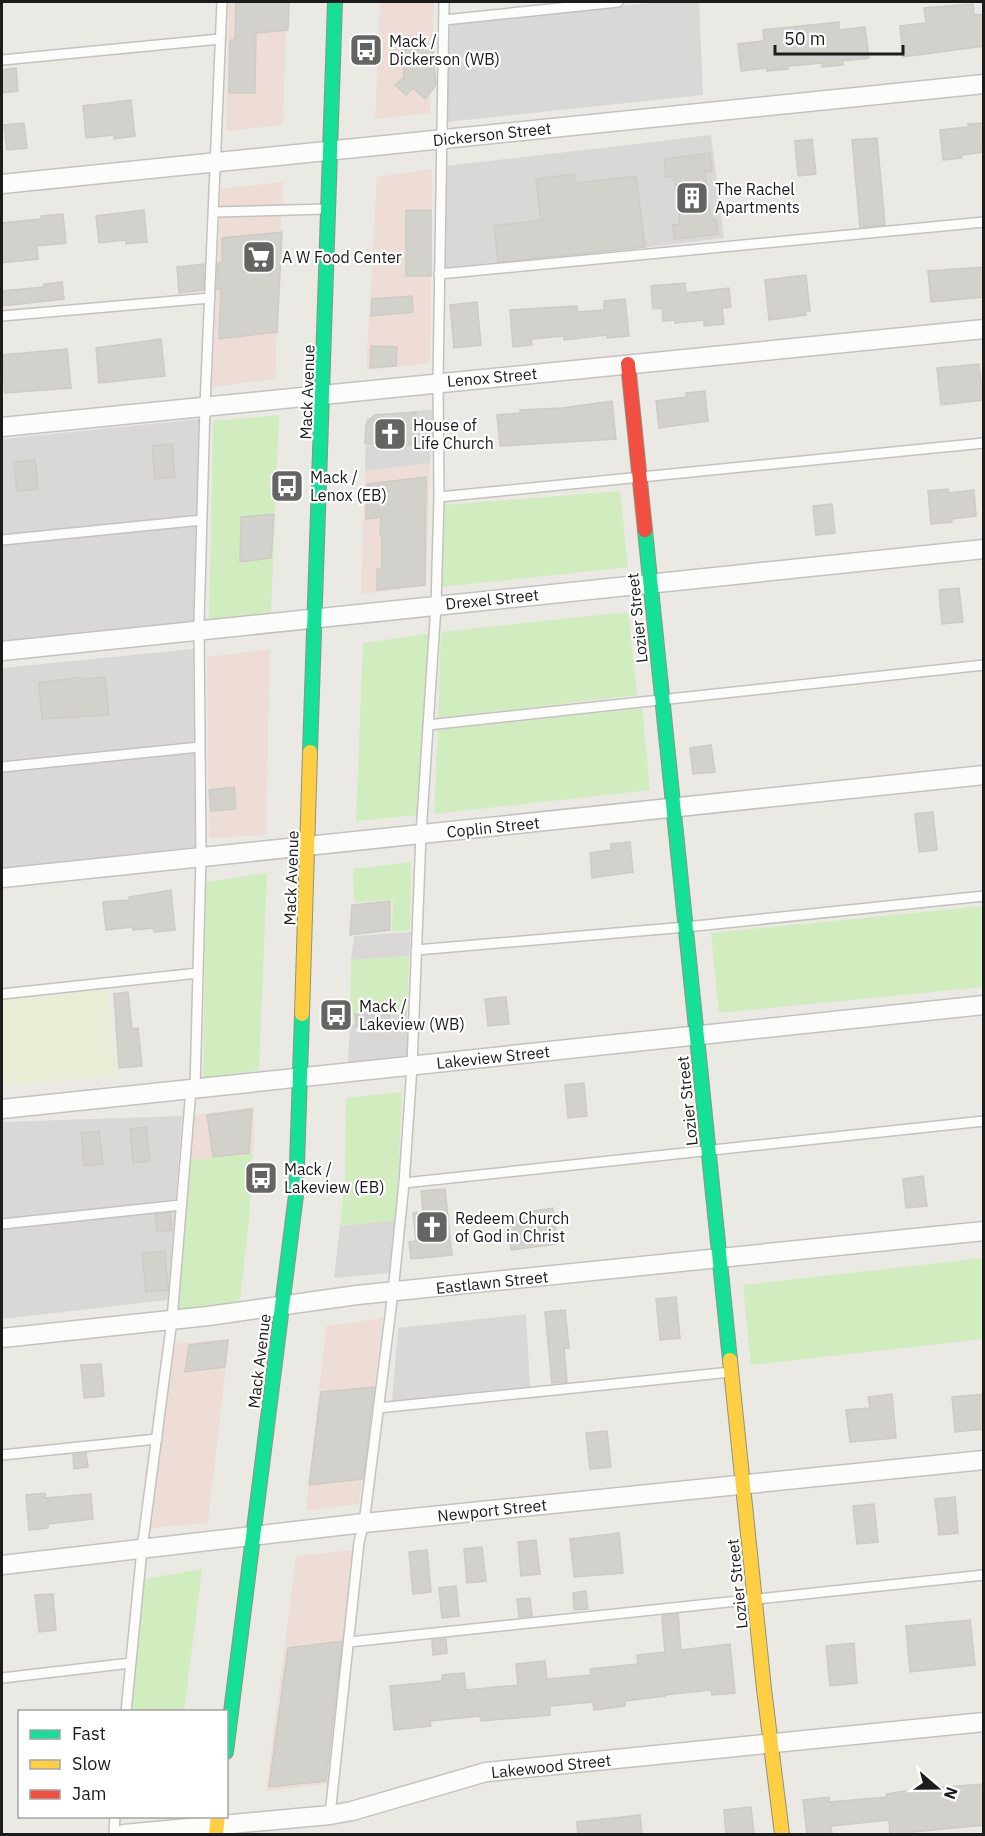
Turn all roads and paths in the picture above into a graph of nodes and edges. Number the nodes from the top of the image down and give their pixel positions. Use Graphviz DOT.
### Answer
graph roads {
  1 [pos="222,2"];
  2 [pos="335,2"];
  3 [pos="444,2"];
  4 [pos="618,2"];
  5 [pos="444,20"];
  6 [pos="220,39"];
  7 [pos="2,60"];
  8 [pos="984,84"];
  9 [pos="441,139"];
  10 [pos="331,151"];
  11 [pos="216,162"];
  12 [pos="2,184"];
  13 [pos="329,209"];
  14 [pos="214,212"];
  15 [pos="984,222"];
  16 [pos="440,274"];
  17 [pos="210,298"];
  18 [pos="2,316"];
  19 [pos="984,329"];
  20 [pos="628,364"];
  21 [pos="438,382"];
  22 [pos="323,394"];
  23 [pos="205,406"];
  24 [pos="2,427"];
  25 [pos="984,443"];
  26 [pos="639,477"];
  27 [pos="439,497"];
  28 [pos="202,520"];
  29 [pos="2,540"];
  30 [pos="984,549"];
  31 [pos="650,584"];
  32 [pos="436,605"];
  33 [pos="316,617"];
  34 [pos="199,630"];
  35 [pos="2,651"];
  36 [pos="984,665"];
  37 [pos="662,700"];
  38 [pos="428,725"];
  39 [pos="200,747"];
  40 [pos="2,767"];
  41 [pos="984,775"];
  42 [pos="674,808"];
  43 [pos="421,834"];
  44 [pos="308,846"];
  45 [pos="201,857"];
  46 [pos="2,878"];
  47 [pos="984,896"];
  48 [pos="686,927"];
  49 [pos="416,950"];
  50 [pos="198,973"];
  51 [pos="2,994"];
  52 [pos="984,1005"];
  53 [pos="697,1035"];
  54 [pos="412,1066"];
  55 [pos="300,1078"];
  56 [pos="193,1089"];
  57 [pos="2,1109"];
  58 [pos="984,1121"];
  59 [pos="709,1150"];
  60 [pos="404,1183"];
  61 [pos="181,1205"];
  62 [pos="2,1224"];
  63 [pos="984,1231"];
  64 [pos="720,1258"];
  65 [pos="393,1292"];
  66 [pos="283,1305"];
  67 [pos="172,1320"];
  68 [pos="2,1338"];
  69 [pos="732,1372"];
  70 [pos="378,1408"];
  71 [pos="157,1438"];
  72 [pos="2,1455"];
  73 [pos="984,1460"];
  74 [pos="743,1483"];
  75 [pos="364,1523"];
  76 [pos="254,1536"];
  77 [pos="142,1549"];
  78 [pos="2,1565"];
  79 [pos="984,1575"];
  80 [pos="755,1599"];
  81 [pos="349,1642"];
  82 [pos="131,1663"];
  83 [pos="2,1678"];
  84 [pos="126,1710"];
  85 [pos="984,1722"];
  86 [pos="228,1737"];
  87 [pos="770,1743"];
  88 [pos="330,1815"];
  89 [pos="115,1818"];
  90 [pos="217,1825"];
  91 [pos="114,1834"];
  92 [pos="124,1834"];
  93 [pos="782,1834"];
  1 -- 6 [label="lane"];
  2 -- 10 [label="main road, Mack Avenue"];
  3 -- 5 [label="lane"];
  4 -- 5 [label="lane"];
  5 -- 9 [label="lane"];
  6 -- 7 [label="lane"];
  6 -- 11 [label="lane"];
  8 -- 9 [label="street, Dickerson Street"];
  9 -- 10 [label="street, Dickerson Street"];
  9 -- 16 [label="lane"];
  10 -- 11 [label="street, Dickerson Street"];
  10 -- 13 [label="main road, Mack Avenue"];
  11 -- 12 [label="street, Dickerson Street"];
  11 -- 14 [label="lane"];
  13 -- 14 [label="lane"];
  13 -- 22 [label="main road, Mack Avenue"];
  14 -- 17 [label="lane"];
  15 -- 16 [label="lane"];
  16 -- 21 [label="lane"];
  17 -- 18 [label="lane"];
  17 -- 23 [label="lane"];
  19 -- 20 [label="street, Lenox Street"];
  20 -- 21 [label="street, Lenox Street"];
  20 -- 26 [label="main road, Lozier Street"];
  21 -- 22 [label="street, Lenox Street"];
  21 -- 27 [label="lane"];
  22 -- 23 [label="street, Lenox Street"];
  22 -- 33 [label="main road, Mack Avenue"];
  23 -- 24 [label="street, Lenox Street"];
  23 -- 28 [label="lane"];
  25 -- 26 [label="lane"];
  26 -- 27 [label="lane"];
  26 -- 31 [label="main road, Lozier Street"];
  27 -- 32 [label="lane"];
  28 -- 29 [label="lane"];
  28 -- 34 [label="lane"];
  30 -- 31 [label="street, Drexel Street"];
  31 -- 32 [label="street, Drexel Street"];
  31 -- 37 [label="main road, Lozier Street"];
  32 -- 33 [label="street, Drexel Street"];
  32 -- 38 [label="lane"];
  33 -- 34 [label="street, Drexel Street"];
  33 -- 44 [label="main road, Mack Avenue"];
  34 -- 35 [label="street, Drexel Street"];
  34 -- 39 [label="lane"];
  36 -- 37 [label="lane"];
  37 -- 38 [label="lane"];
  37 -- 42 [label="main road, Lozier Street"];
  38 -- 43 [label="lane"];
  39 -- 40 [label="lane"];
  39 -- 45 [label="lane"];
  41 -- 42 [label="street, Coplin Street"];
  42 -- 43 [label="street, Coplin Street"];
  42 -- 48 [label="main road, Lozier Street"];
  43 -- 44 [label="street, Coplin Street"];
  43 -- 49 [label="lane"];
  44 -- 45 [label="street, Coplin Street"];
  44 -- 55 [label="main road, Mack Avenue"];
  45 -- 46 [label="street, Coplin Street"];
  45 -- 50 [label="lane"];
  47 -- 48 [label="lane"];
  48 -- 49 [label="lane"];
  48 -- 53 [label="main road, Lozier Street"];
  49 -- 54 [label="lane"];
  50 -- 51 [label="lane"];
  50 -- 56 [label="lane"];
  52 -- 53 [label="street, Lakeview Street"];
  53 -- 54 [label="street, Lakeview Street"];
  53 -- 59 [label="main road, Lozier Street"];
  54 -- 55 [label="street, Lakeview Street"];
  54 -- 60 [label="lane"];
  55 -- 56 [label="street, Lakeview Street"];
  55 -- 66 [label="main road, Mack Avenue"];
  56 -- 57 [label="street, Lakeview Street"];
  56 -- 61 [label="lane"];
  58 -- 59 [label="lane"];
  59 -- 60 [label="lane"];
  59 -- 64 [label="main road, Lozier Street"];
  60 -- 65 [label="lane"];
  61 -- 62 [label="lane"];
  61 -- 67 [label="lane"];
  63 -- 64 [label="street, Eastlawn Street"];
  64 -- 65 [label="street, Eastlawn Street"];
  64 -- 69 [label="main road, Lozier Street"];
  65 -- 66 [label="street, Eastlawn Street"];
  65 -- 70 [label="lane"];
  66 -- 67 [label="street, Eastlawn Street"];
  66 -- 76 [label="main road, Mack Avenue"];
  67 -- 68 [label="street, Eastlawn Street"];
  67 -- 71 [label="lane"];
  69 -- 70 [label="lane"];
  69 -- 74 [label="main road, Lozier Street"];
  70 -- 75 [label="lane"];
  71 -- 72 [label="lane"];
  71 -- 77 [label="lane"];
  73 -- 74 [label="street, Newport Street"];
  74 -- 75 [label="street, Newport Street"];
  74 -- 80 [label="main road, Lozier Street"];
  75 -- 76 [label="street, Newport Street"];
  75 -- 81 [label="lane"];
  76 -- 77 [label="street, Newport Street"];
  76 -- 86 [label="main road, Mack Avenue"];
  77 -- 78 [label="street, Newport Street"];
  77 -- 82 [label="lane"];
  79 -- 80 [label="lane"];
  80 -- 81 [label="lane"];
  80 -- 87 [label="main road, Lozier Street"];
  81 -- 88 [label="lane"];
  82 -- 83 [label="lane"];
  82 -- 84 [label="lane"];
  85 -- 87 [label="street, Lakewood Street"];
  87 -- 88 [label="street, Lakewood Street"];
  87 -- 93 [label="main road, Lozier Street"];
  88 -- 90 [label="street, Lakewood Street"];
  89 -- 91 [label="lane"];
  90 -- 92 [label="street, Lakewood Street"];
}
